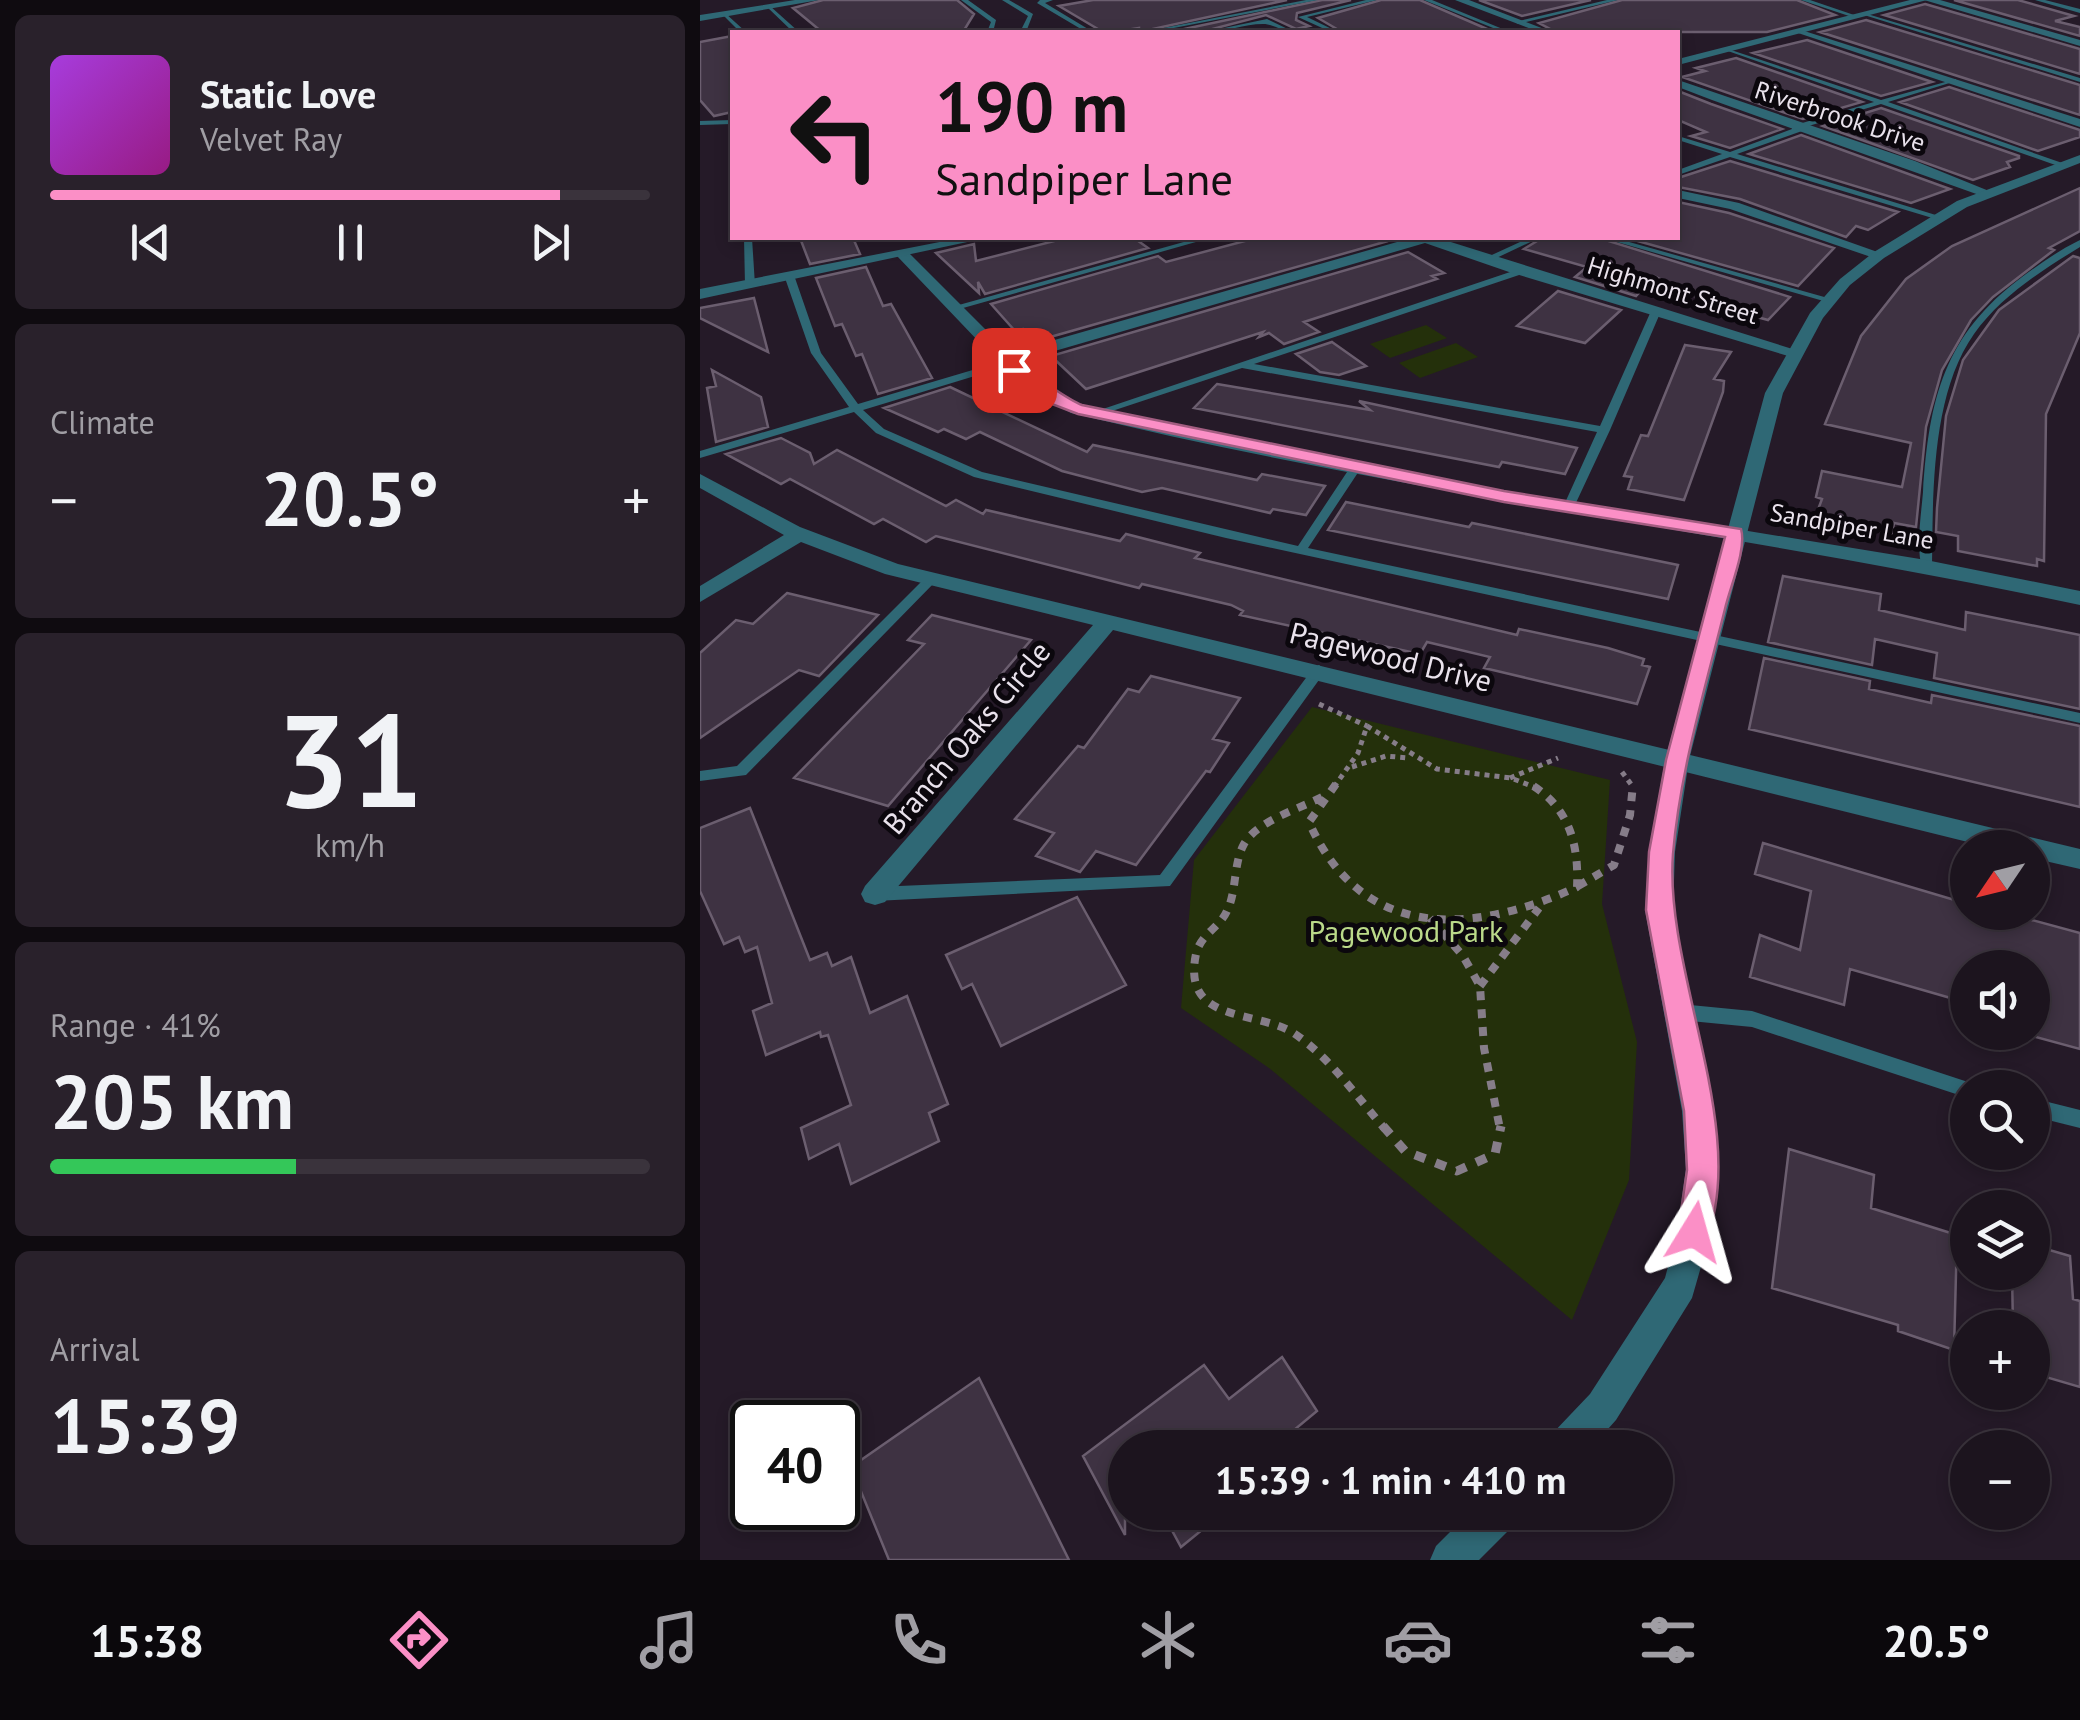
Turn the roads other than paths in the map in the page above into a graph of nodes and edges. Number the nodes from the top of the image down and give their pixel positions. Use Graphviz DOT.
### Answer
graph roads {
  1 [pos="814,0"];
  2 [pos="964,0"];
  3 [pos="1006,0"];
  4 [pos="1050,0"];
  5 [pos="1315,0"];
  6 [pos="1374,0"];
  7 [pos="1427,0"];
  8 [pos="1460,0"];
  9 [pos="1616,0"];
  10 [pos="1804,0"];
  11 [pos="1822,0"];
  12 [pos="1926,0"];
  13 [pos="2038,0"];
  14 [pos="768,7"];
  15 [pos="1020,9"];
  16 [pos="2080,11"];
  17 [pos="724,14"];
  18 [pos="1864,15"];
  19 [pos="988,16"];
  20 [pos="700,18"];
  21 [pos="1518,22"];
  22 [pos="742,30"];
  23 [pos="794,30"];
  24 [pos="991,30"];
  25 [pos="1024,30"];
  26 [pos="1087,30"];
  27 [pos="1157,30"];
  28 [pos="1219,30"];
  29 [pos="1287,30"];
  30 [pos="1331,30"];
  31 [pos="1501,30"];
  32 [pos="1540,30"];
  33 [pos="1802,30"];
  34 [pos="2080,43"];
  35 [pos="1727,50"];
  36 [pos="1680,62"];
  37 [pos="1954,80"];
  38 [pos="2080,80"];
  39 [pos="1680,84"];
  40 [pos="1884,100"];
  41 [pos="730,122"];
  42 [pos="2080,124"];
  43 [pos="700,126"];
  44 [pos="1797,128"];
  45 [pos="1680,139"];
  46 [pos="1723,154"];
  47 [pos="2080,159"];
  48 [pos="2064,164"];
  49 [pos="1680,172"];
  50 [pos="1987,193"];
  51 [pos="1680,194"];
  52 [pos="1936,218"];
  53 [pos="748,240"];
  54 [pos="971,240"];
  55 [pos="1199,240"];
  56 [pos="1418,240"];
  57 [pos="1431,240"];
  58 [pos="1531,240"];
  59 [pos="1614,240"];
  60 [pos="2080,242"];
  61 [pos="1879,255"];
  62 [pos="904,256"];
  63 [pos="1488,259"];
  64 [pos="1522,271"];
  65 [pos="790,278"];
  66 [pos="750,285"];
  67 [pos="700,294"];
  68 [pos="1830,300"];
  69 [pos="952,308"];
  70 [pos="1656,311"];
  71 [pos="1794,352"];
  72 [pos="1006,361"];
  73 [pos="1240,364"];
  74 [pos="855,408"];
  75 [pos="1096,412"];
  76 [pos="1604,430"];
  77 [pos="700,455"];
  78 [pos="1355,468"];
  79 [pos="700,480"];
  80 [pos="1570,505"];
  81 [pos="1735,533"];
  82 [pos="796,536"];
  83 [pos="1302,550"];
  84 [pos="1926,566"];
  85 [pos="931,578"];
  86 [pos="700,595"];
  87 [pos="2080,598"];
  88 [pos="1107,623"];
  89 [pos="1708,639"];
  90 [pos="1319,670"];
  91 [pos="2080,718"];
  92 [pos="1677,760"];
  93 [pos="700,776"];
  94 [pos="2080,859"];
  95 [pos="875,894"];
  96 [pos="1680,1012"];
  97 [pos="1950,1084"];
  98 [pos="2050,1112"];
  99 [pos="2080,1119"];
  100 [pos="1581,1430"];
  101 [pos="1481,1530"];
  102 [pos="1452,1559"];
  1 -- 14 [label="street"];
  2 -- 19 [label="lane"];
  3 -- 15 [label="lane"];
  4 -- 26 [label="lane"];
  5 -- 27 [label="lane"];
  6 -- 30 [label="lane"];
  7 -- 31 [label="lane"];
  8 -- 21 [label="street"];
  9 -- 21 [label="lane"];
  10 -- 18 [label="lane"];
  11 -- 18 [label="lane"];
  12 -- 18 [label="street"];
  12 -- 34 [label="street"];
  13 -- 16 [label="lane"];
  14 -- 17 [label="street"];
  14 -- 23 [label="lane"];
  15 -- 19 [label="lane"];
  15 -- 25 [label="lane"];
  17 -- 20 [label="street"];
  17 -- 22 [label="lane"];
  18 -- 33 [label="street"];
  18 -- 38 [label="lane"];
  19 -- 24 [label="lane"];
  21 -- 32 [label="street"];
  28 -- 29 [label="lane"];
  33 -- 35 [label="street"];
  33 -- 37 [label="street"];
  35 -- 36 [label="street"];
  35 -- 40 [label="lane"];
  37 -- 40 [label="lane"];
  37 -- 42 [label="street"];
  39 -- 44 [label="street, Riverbrook Drive"];
  40 -- 44 [label="lane"];
  40 -- 48 [label="lane"];
  41 -- 43 [label="lane"];
  44 -- 46 [label="lane"];
  44 -- 50 [label="street, Riverbrook Drive"];
  45 -- 46 [label="lane"];
  46 -- 49 [label="lane"];
  46 -- 52 [label="lane"];
  47 -- 48 [label="street"];
  48 -- 50 [label="street"];
  50 -- 52 [label="street"];
  51 -- 61 [label="street"];
  52 -- 61 [label="street"];
  53 -- 66 [label="lane"];
  54 -- 62 [label="street"];
  55 -- 69 [label="lane"];
  56 -- 72 [label="street"];
  57 -- 63 [label="street, Highmont Street"];
  58 -- 63 [label="lane"];
  59 -- 68 [label="lane"];
  60 -- 84 [label="lane"];
  61 -- 68 [label="street"];
  62 -- 65 [label="street"];
  62 -- 69 [label="street, Sandpiper Lane"];
  63 -- 64 [label="street, Highmont Street"];
  64 -- 70 [label="street, Highmont Street"];
  64 -- 73 [label="lane"];
  65 -- 66 [label="street"];
  65 -- 74 [label="lane"];
  66 -- 67 [label="street"];
  68 -- 71 [label="street"];
  69 -- 72 [label="street, Sandpiper Lane"];
  70 -- 71 [label="street, Highmont Street"];
  70 -- 76 [label="lane"];
  71 -- 81 [label="street"];
  72 -- 74 [label="lane"];
  72 -- 75 [label="street, Sandpiper Lane"];
  73 -- 75 [label="lane"];
  73 -- 76 [label="lane"];
  74 -- 77 [label="lane"];
  74 -- 83 [label="lane"];
  75 -- 78 [label="street, Sandpiper Lane"];
  76 -- 80 [label="lane"];
  78 -- 80 [label="street, Sandpiper Lane"];
  78 -- 83 [label="lane"];
  79 -- 82 [label="street, Pagewood Drive"];
  80 -- 81 [label="street, Sandpiper Lane"];
  81 -- 84 [label="street, Sandpiper Lane"];
  81 -- 89 [label="street"];
  82 -- 85 [label="street, Pagewood Drive"];
  82 -- 86 [label="street"];
  83 -- 89 [label="lane"];
  84 -- 87 [label="street, Sandpiper Lane"];
  85 -- 88 [label="street, Pagewood Drive"];
  85 -- 93 [label="lane"];
  88 -- 90 [label="street, Pagewood Drive"];
  88 -- 95 [label="street, Branch Oaks Circle"];
  89 -- 91 [label="lane"];
  89 -- 92 [label="street"];
  90 -- 92 [label="street, Pagewood Drive"];
  90 -- 95 [label="lane"];
  92 -- 94 [label="street, Pagewood Drive"];
  92 -- 96 [label="street"];
  96 -- 97 [label="lane"];
  96 -- 100 [label="street"];
  98 -- 99 [label="lane"];
  101 -- 102 [label="street"];
}
